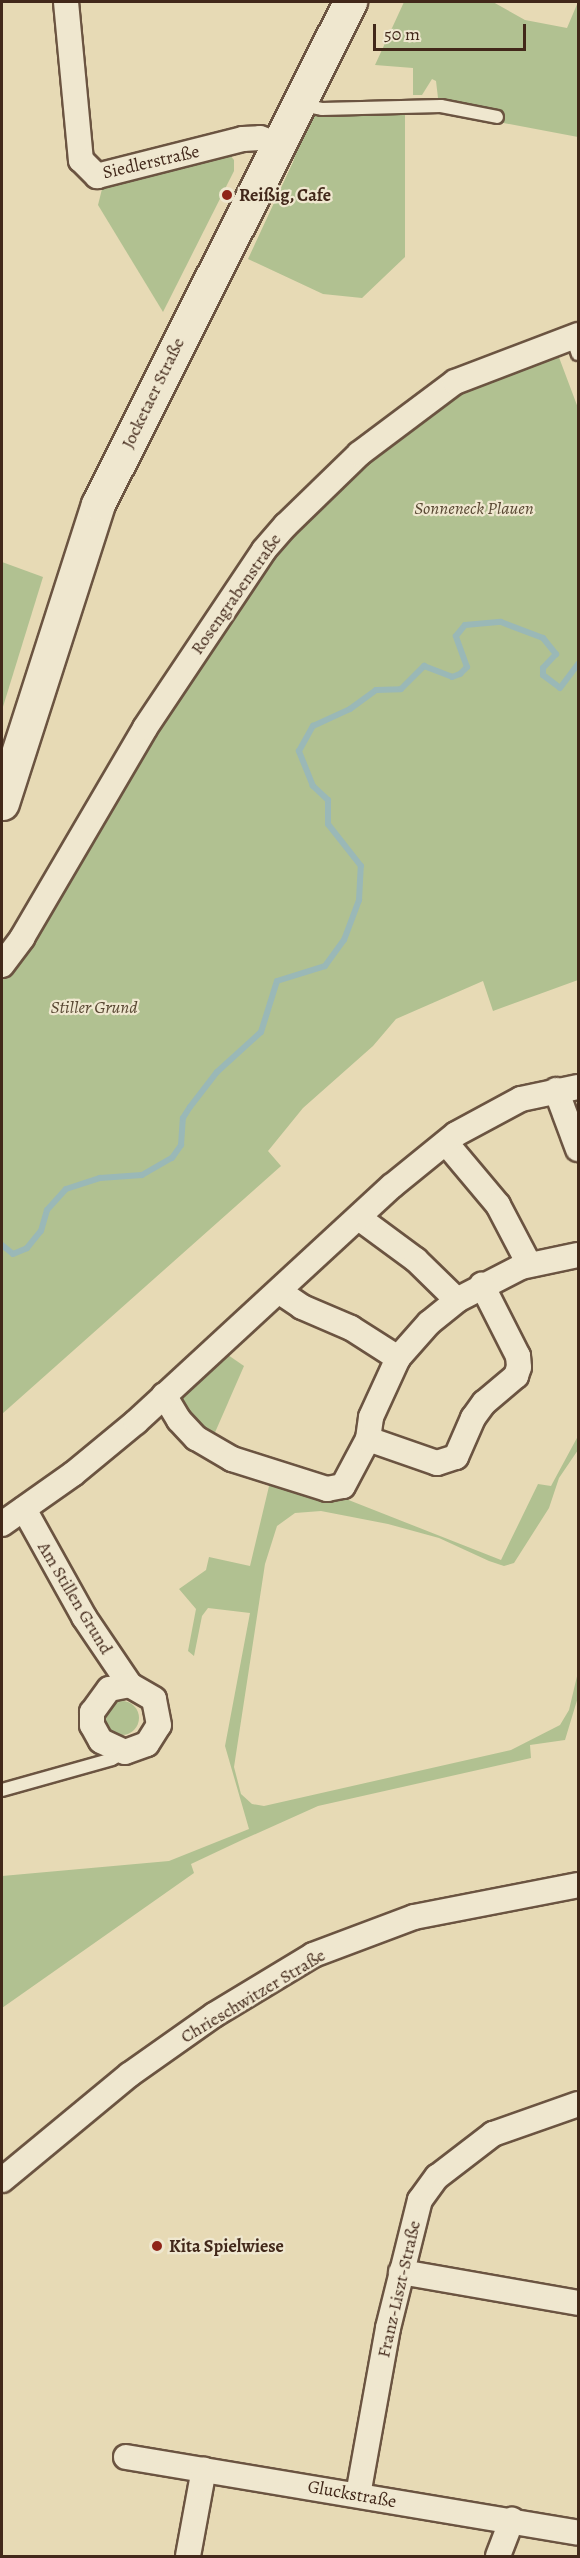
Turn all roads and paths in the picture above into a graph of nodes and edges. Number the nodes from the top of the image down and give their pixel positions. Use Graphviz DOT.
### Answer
graph roads {
  1 [pos="66,2"];
  2 [pos="350,2"];
  3 [pos="298,104"];
  4 [pos="497,117"];
  5 [pos="277,144"];
  6 [pos="576,342"];
  7 [pos="2,803"];
  8 [pos="2,965"];
  9 [pos="567,1088"];
  10 [pos="446,1143"];
  11 [pos="579,1149"];
  12 [pos="359,1218"];
  13 [pos="579,1255"];
  14 [pos="529,1264"];
  15 [pos="482,1285"];
  16 [pos="280,1292"];
  17 [pos="457,1300"];
  18 [pos="398,1358"];
  19 [pos="164,1395"];
  20 [pos="368,1439"];
  21 [pos="24,1509"];
  22 [pos="2,1524"];
  23 [pos="130,1684"];
  24 [pos="125,1752"];
  25 [pos="2,1790"];
  26 [pos="579,1885"];
  27 [pos="579,2104"];
  28 [pos="2,2180"];
  29 [pos="401,2272"];
  30 [pos="579,2303"];
  31 [pos="126,2457"];
  32 [pos="204,2469"];
  33 [pos="358,2495"];
  34 [pos="512,2520"];
  35 [pos="579,2533"];
  36 [pos="188,2556"];
  37 [pos="498,2556"];
  1 -- 5 [label="street, Siedlerstraße"];
  2 -- 3 [label="street, Jocketaer Straße"];
  3 -- 4 [label="lane"];
  3 -- 5 [label="street, Jocketaer Straße"];
  5 -- 7 [label="street, Jocketaer Straße"];
  6 -- 8 [label="street, Rosengrabenstraße"];
  9 -- 10 [label="street"];
  9 -- 11 [label="street"];
  10 -- 12 [label="street"];
  10 -- 14 [label="street"];
  12 -- 16 [label="street"];
  12 -- 17 [label="street"];
  13 -- 14 [label="street"];
  14 -- 15 [label="street"];
  15 -- 17 [label="street"];
  15 -- 20 [label="street"];
  16 -- 18 [label="street"];
  16 -- 19 [label="street"];
  17 -- 18 [label="street"];
  18 -- 20 [label="street"];
  19 -- 20 [label="street"];
  19 -- 21 [label="street"];
  21 -- 22 [label="street"];
  21 -- 23 [label="street, Am Stillen Grund"];
  23 -- 24 [label="street, Am Stillen Grund"];
  23 -- 24 [label="street"];
  24 -- 25 [label="lane"];
  26 -- 28 [label="street, Chrieschwitzer Straße"];
  27 -- 29 [label="street, Franz-Liszt-Straße"];
  29 -- 30 [label="street"];
  29 -- 33 [label="street, Franz-Liszt-Straße"];
  31 -- 32 [label="street, Gluckstraße"];
  32 -- 33 [label="street, Gluckstraße"];
  32 -- 36 [label="street"];
  33 -- 34 [label="street, Gluckstraße"];
  34 -- 35 [label="street, Gluckstraße"];
  34 -- 37 [label="street"];
}
